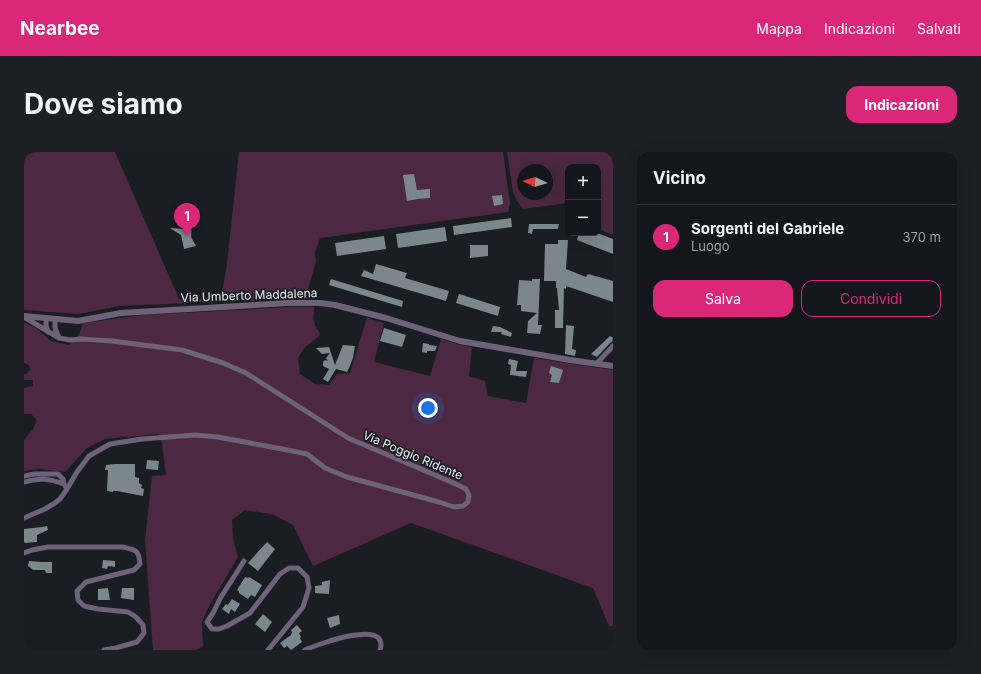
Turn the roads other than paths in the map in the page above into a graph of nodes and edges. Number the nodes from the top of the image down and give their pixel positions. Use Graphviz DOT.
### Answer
graph roads {
  1 [pos="24,317"];
  2 [pos="46,318"];
  3 [pos="55,319"];
  4 [pos="48,332"];
  5 [pos="59,338"];
  6 [pos="613,346"];
  7 [pos="596,364"];
  8 [pos="613,366"];
  9 [pos="24,476"];
  10 [pos="24,482"];
  11 [pos="64,484"];
  12 [pos="67,489"];
  13 [pos="24,518"];
  14 [pos="24,553"];
  15 [pos="244,561"];
  16 [pos="104,650"];
  17 [pos="268,650"];
  18 [pos="305,650"];
  19 [pos="380,650"];
  1 -- 2 [label="street, Via Umberto Maddalena"];
  1 -- 4 [label="street, Via Poggio Ridente"];
  2 -- 3 [label="street, Via Umberto Maddalena"];
  2 -- 4 [label="street"];
  3 -- 5 [label="street"];
  3 -- 7 [label="street, Via Umberto Maddalena"];
  4 -- 5 [label="street, Via Poggio Ridente"];
  5 -- 12 [label="street, Via Poggio Ridente"];
  6 -- 7 [label="street"];
  7 -- 8 [label="street, Via Umberto Maddalena"];
  9 -- 11 [label="street"];
  10 -- 11 [label="street"];
  11 -- 12 [label="street"];
  12 -- 13 [label="street, Via Poggio Ridente"];
  14 -- 16 [label="street"];
  15 -- 17 [label="street"];
  18 -- 19 [label="street"];
}
